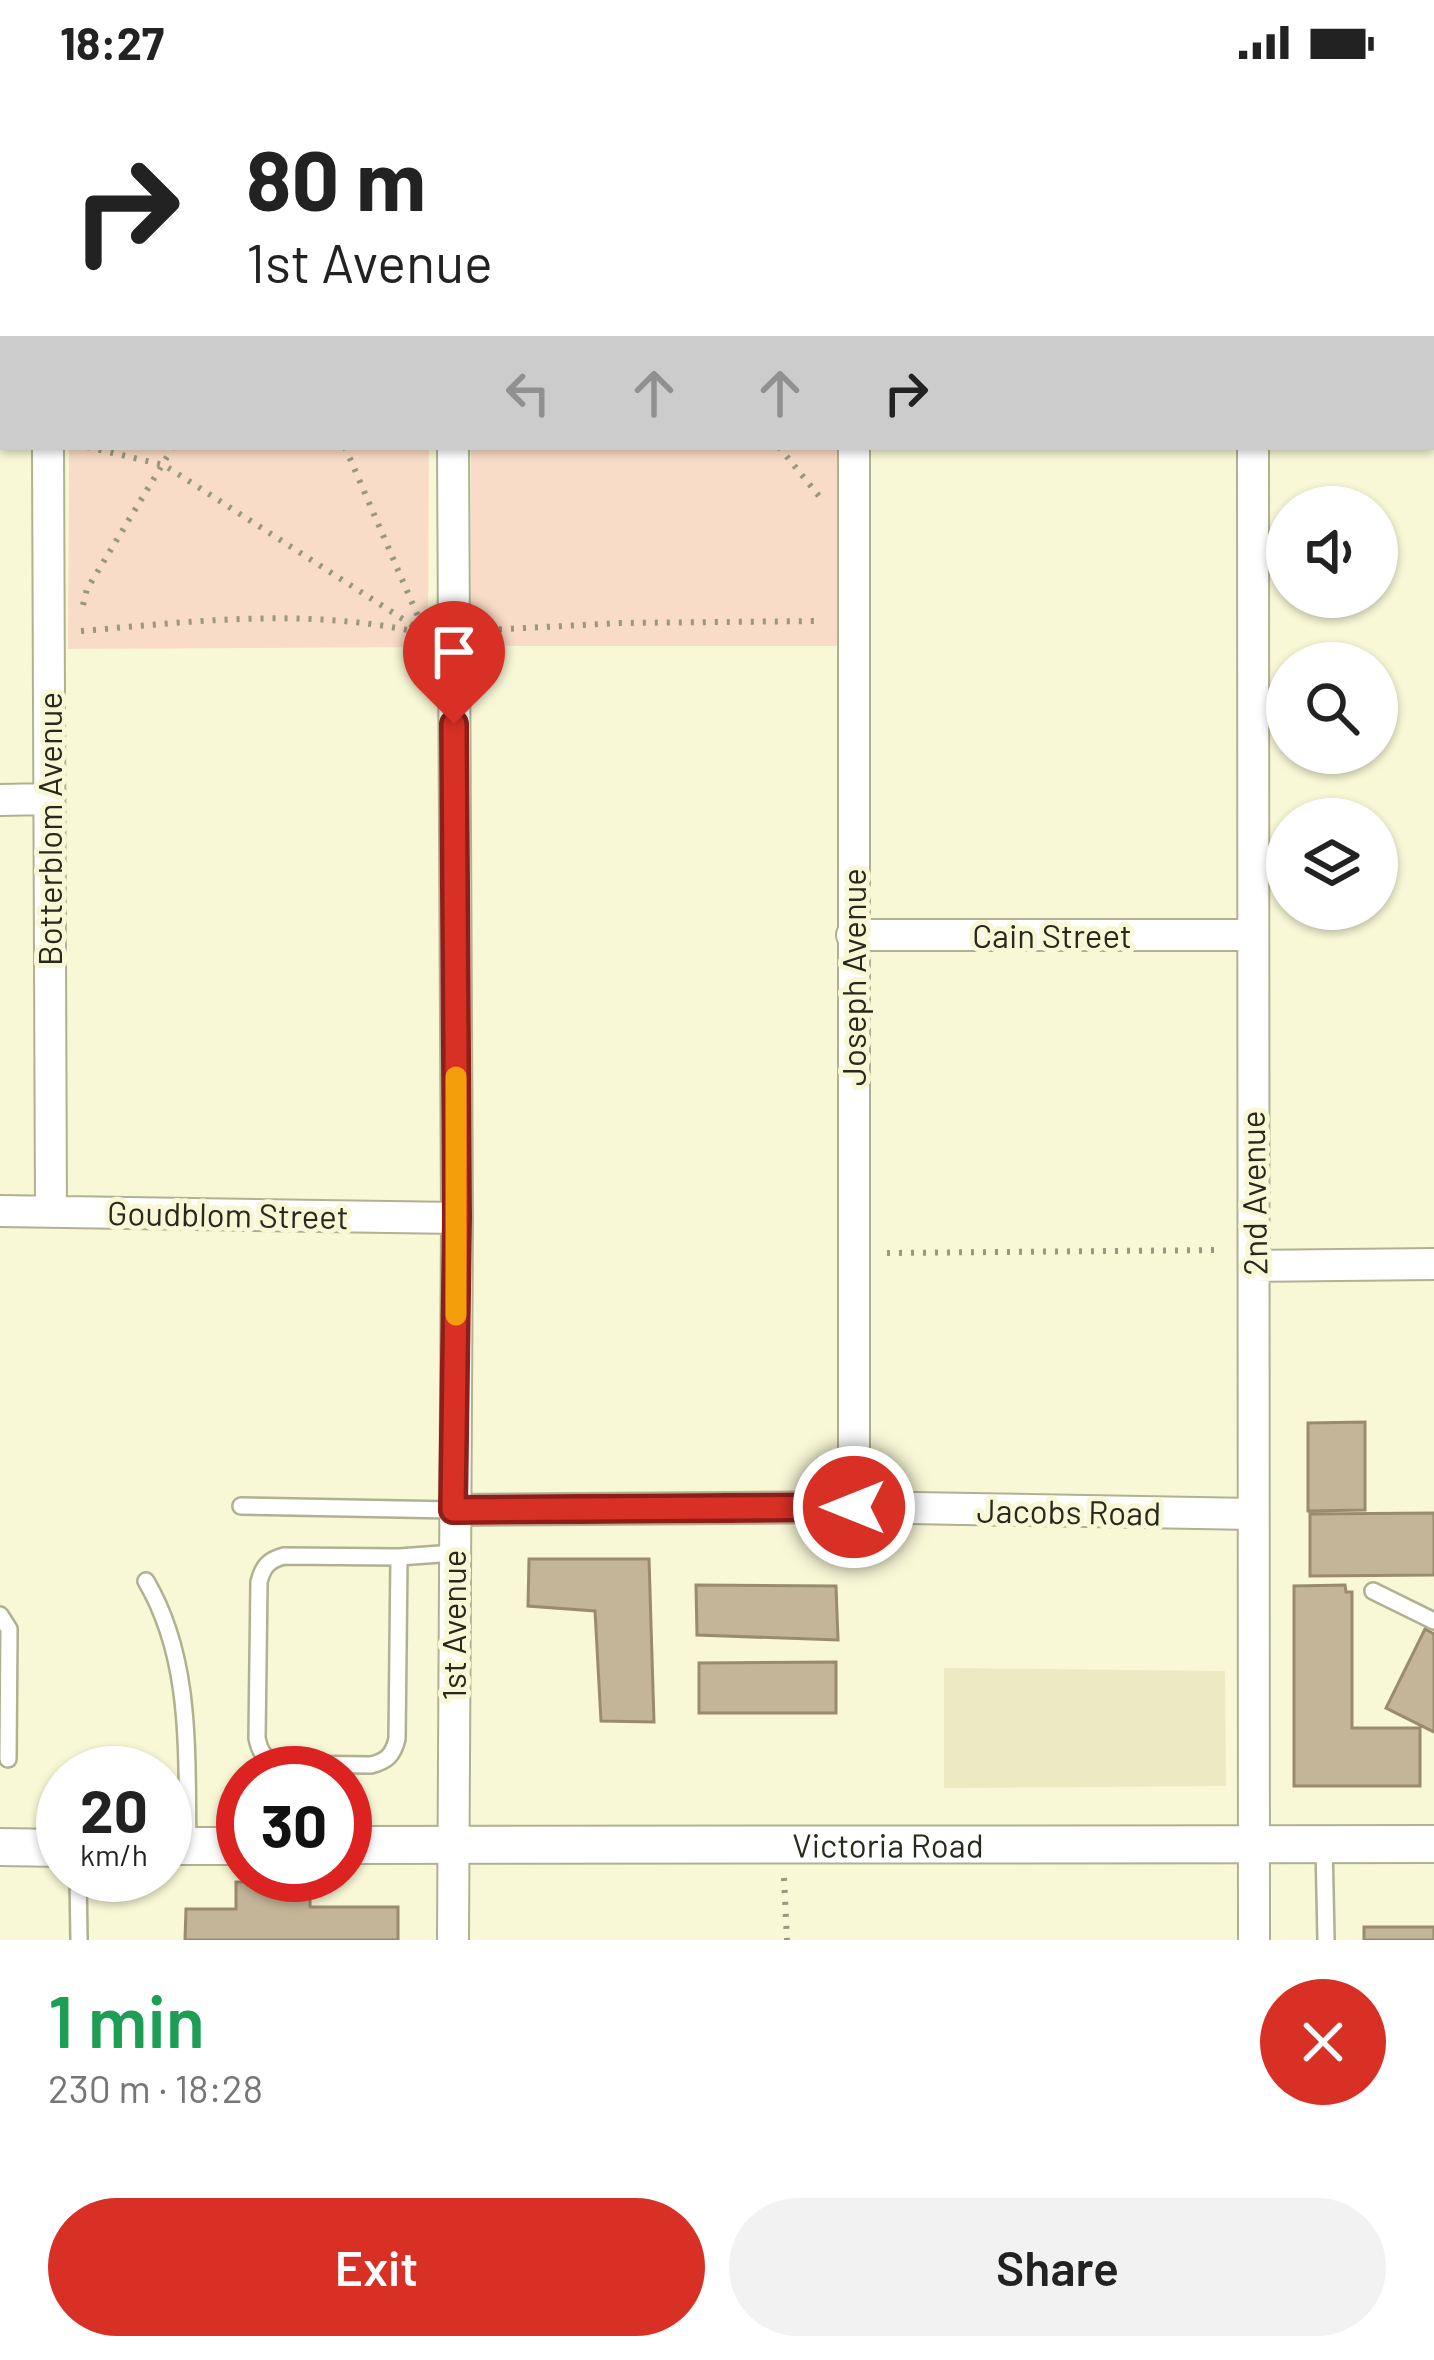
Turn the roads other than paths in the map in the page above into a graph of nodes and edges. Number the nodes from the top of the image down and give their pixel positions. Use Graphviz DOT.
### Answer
graph roads {
  1 [pos="48,450"];
  2 [pos="453,450"];
  3 [pos="854,450"];
  4 [pos="1253,450"];
  5 [pos="49,799"];
  6 [pos="0,800"];
  7 [pos="852,935"];
  8 [pos="1251,935"];
  9 [pos="0,1211"];
  10 [pos="51,1211"];
  11 [pos="457,1218"];
  12 [pos="1254,1258"];
  13 [pos="1434,1264"];
  14 [pos="241,1507"];
  15 [pos="854,1507"];
  16 [pos="453,1510"];
  17 [pos="1253,1514"];
  18 [pos="454,1553"];
  19 [pos="399,1557"];
  20 [pos="146,1581"];
  21 [pos="1373,1592"];
  22 [pos="0,1615"];
  23 [pos="1434,1622"];
  24 [pos="183,1746"];
  25 [pos="8,1759"];
  26 [pos="1254,1844"];
  27 [pos="1324,1844"];
  28 [pos="1434,1844"];
  29 [pos="372,1845"];
  30 [pos="453,1846"];
  31 [pos="0,1847"];
  32 [pos="36,1847"];
  33 [pos="78,1902"];
  34 [pos="79,1940"];
  35 [pos="453,1940"];
  36 [pos="1254,1940"];
  37 [pos="1326,1940"];
  1 -- 5 [label="street, Botterblom Avenue"];
  2 -- 11 [label="street, 1st Avenue"];
  3 -- 7 [label="street, Joseph Avenue"];
  4 -- 8 [label="street, 2nd Avenue"];
  5 -- 6 [label="street"];
  5 -- 10 [label="street, Botterblom Avenue"];
  7 -- 8 [label="street, Cain Street"];
  7 -- 15 [label="street, Joseph Avenue"];
  8 -- 12 [label="street, 2nd Avenue"];
  9 -- 10 [label="street, Goudblom Street"];
  10 -- 11 [label="street, Goudblom Street"];
  11 -- 16 [label="street, 1st Avenue"];
  12 -- 13 [label="street"];
  12 -- 17 [label="street, 2nd Avenue"];
  14 -- 16 [label="lane"];
  15 -- 16 [label="street, Jacobs Road"];
  15 -- 17 [label="street, Jacobs Road"];
  16 -- 18 [label="street, 1st Avenue"];
  17 -- 26 [label="street, 2nd Avenue"];
  18 -- 19 [label="lane"];
  18 -- 30 [label="street, 1st Avenue"];
  19 -- 19 [label="lane"];
  20 -- 24 [label="lane"];
  21 -- 23 [label="lane"];
  22 -- 25 [label="lane"];
  26 -- 27 [label="street, Victoria Road"];
  26 -- 30 [label="street, Victoria Road"];
  26 -- 36 [label="street, 2nd Avenue"];
  27 -- 28 [label="street, Victoria Road"];
  27 -- 37 [label="lane"];
  29 -- 30 [label="street, Victoria Road"];
  30 -- 35 [label="street, 1st Avenue"];
  31 -- 32 [label="street"];
  33 -- 34 [label="lane"];
}
